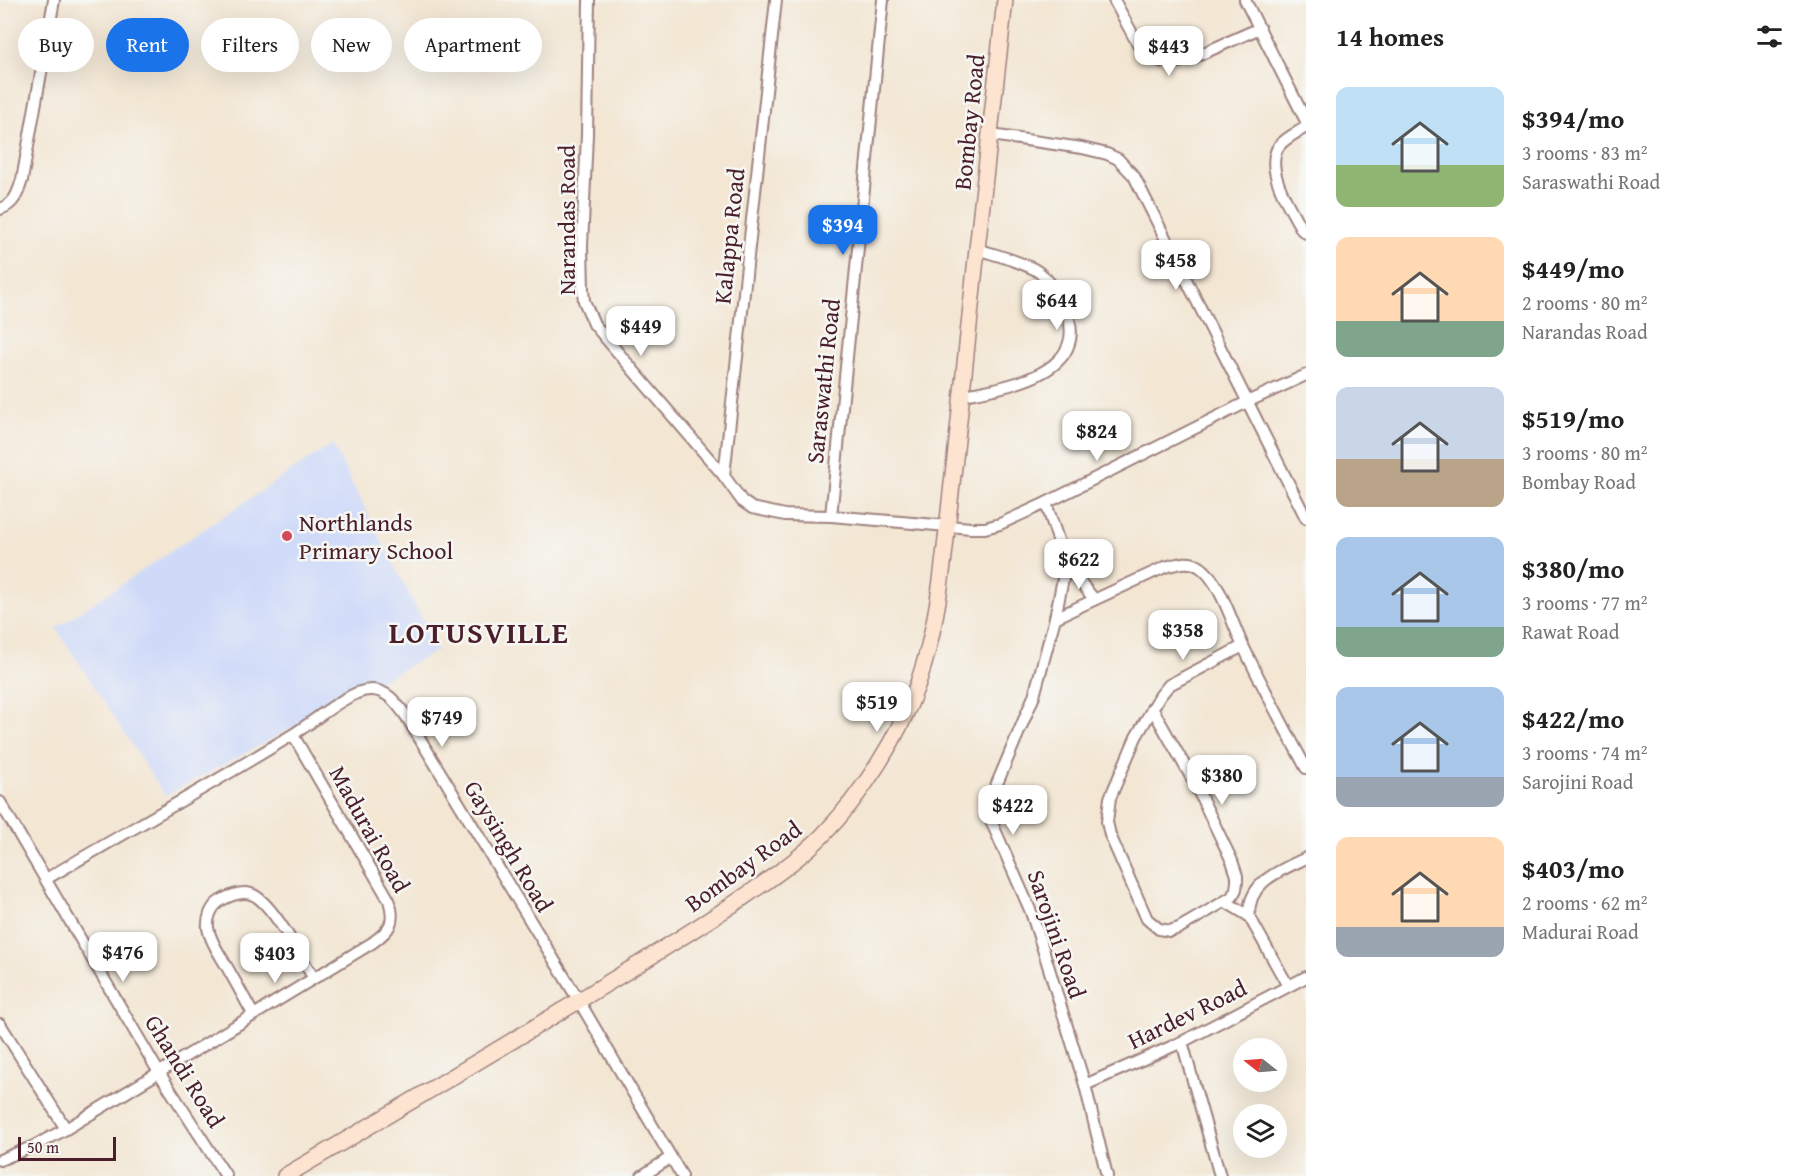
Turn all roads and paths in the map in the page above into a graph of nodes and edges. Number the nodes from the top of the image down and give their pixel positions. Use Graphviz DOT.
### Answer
graph roads {
  1 [pos="54,0"];
  2 [pos="589,0"];
  3 [pos="776,0"];
  4 [pos="883,0"];
  5 [pos="1005,0"];
  6 [pos="1114,0"];
  7 [pos="1245,0"];
  8 [pos="1260,28"];
  9 [pos="1306,121"];
  10 [pos="1306,127"];
  11 [pos="991,135"];
  12 [pos="0,209"];
  13 [pos="1306,233"];
  14 [pos="977,249"];
  15 [pos="1306,375"];
  16 [pos="963,395"];
  17 [pos="1247,402"];
  18 [pos="724,476"];
  19 [pos="1046,503"];
  20 [pos="1305,511"];
  21 [pos="831,516"];
  22 [pos="946,526"];
  23 [pos="1066,564"];
  24 [pos="1094,599"];
  25 [pos="1055,618"];
  26 [pos="1243,646"];
  27 [pos="1152,708"];
  28 [pos="292,735"];
  29 [pos="1306,768"];
  30 [pos="0,802"];
  31 [pos="1306,858"];
  32 [pos="46,879"];
  33 [pos="1226,902"];
  34 [pos="1249,916"];
  35 [pos="313,977"];
  36 [pos="1306,977"];
  37 [pos="1288,986"];
  38 [pos="579,1001"];
  39 [pos="253,1014"];
  40 [pos="0,1024"];
  41 [pos="1182,1042"];
  42 [pos="158,1071"];
  43 [pos="1085,1085"];
  44 [pos="66,1129"];
  45 [pos="670,1158"];
  46 [pos="0,1160"];
  47 [pos="226,1176"];
  48 [pos="285,1176"];
  49 [pos="642,1176"];
  50 [pos="682,1176"];
  51 [pos="1107,1176"];
  52 [pos="1220,1176"];
  1 -- 12 [label="street"];
  2 -- 18 [label="street, Narandas Road"];
  3 -- 18 [label="street, Kalappa Road"];
  4 -- 21 [label="street, Saraswathi Road"];
  5 -- 11 [label="street, Bombay Road"];
  6 -- 8 [label="street"];
  7 -- 8 [label="street"];
  8 -- 9 [label="street"];
  10 -- 13 [label="street"];
  11 -- 14 [label="street, Bombay Road"];
  11 -- 17 [label="street"];
  14 -- 16 [label="street, Bombay Road"];
  14 -- 16 [label="street"];
  15 -- 17 [label="street, Narandas Road"];
  16 -- 22 [label="street, Bombay Road"];
  17 -- 19 [label="street, Narandas Road"];
  17 -- 20 [label="street"];
  18 -- 21 [label="street, Narandas Road"];
  19 -- 22 [label="street, Narandas Road"];
  19 -- 23 [label="street, Sarojini Road"];
  21 -- 22 [label="street, Narandas Road"];
  22 -- 38 [label="street, Bombay Road"];
  23 -- 24 [label="street"];
  23 -- 25 [label="street, Sarojini Road"];
  24 -- 25 [label="street"];
  24 -- 26 [label="street"];
  25 -- 43 [label="street, Sarojini Road"];
  26 -- 27 [label="street"];
  26 -- 29 [label="street"];
  27 -- 33 [label="street"];
  27 -- 33 [label="street"];
  28 -- 32 [label="street, Gaysingh Road"];
  28 -- 35 [label="street, Madurai Road"];
  28 -- 38 [label="street, Gaysingh Road"];
  30 -- 32 [label="street, Ghandi Road"];
  31 -- 34 [label="street"];
  32 -- 42 [label="street, Ghandi Road"];
  33 -- 34 [label="street"];
  34 -- 37 [label="street"];
  35 -- 39 [label="street, Madurai Road"];
  35 -- 39 [label="street"];
  36 -- 37 [label="street, Hardev Road"];
  37 -- 41 [label="street, Hardev Road"];
  38 -- 45 [label="street, Gaysingh Road"];
  38 -- 48 [label="street, Bombay Road"];
  39 -- 42 [label="street, Madurai Road"];
  40 -- 44 [label="street"];
  41 -- 43 [label="street, Hardev Road"];
  41 -- 52 [label="street"];
  42 -- 44 [label="street, Madurai Road"];
  42 -- 47 [label="street, Ghandi Road"];
  43 -- 51 [label="street, Sarojini Road"];
  44 -- 46 [label="street, Madurai Road"];
  45 -- 49 [label="street"];
  45 -- 50 [label="street, Gaysingh Road"];
}
